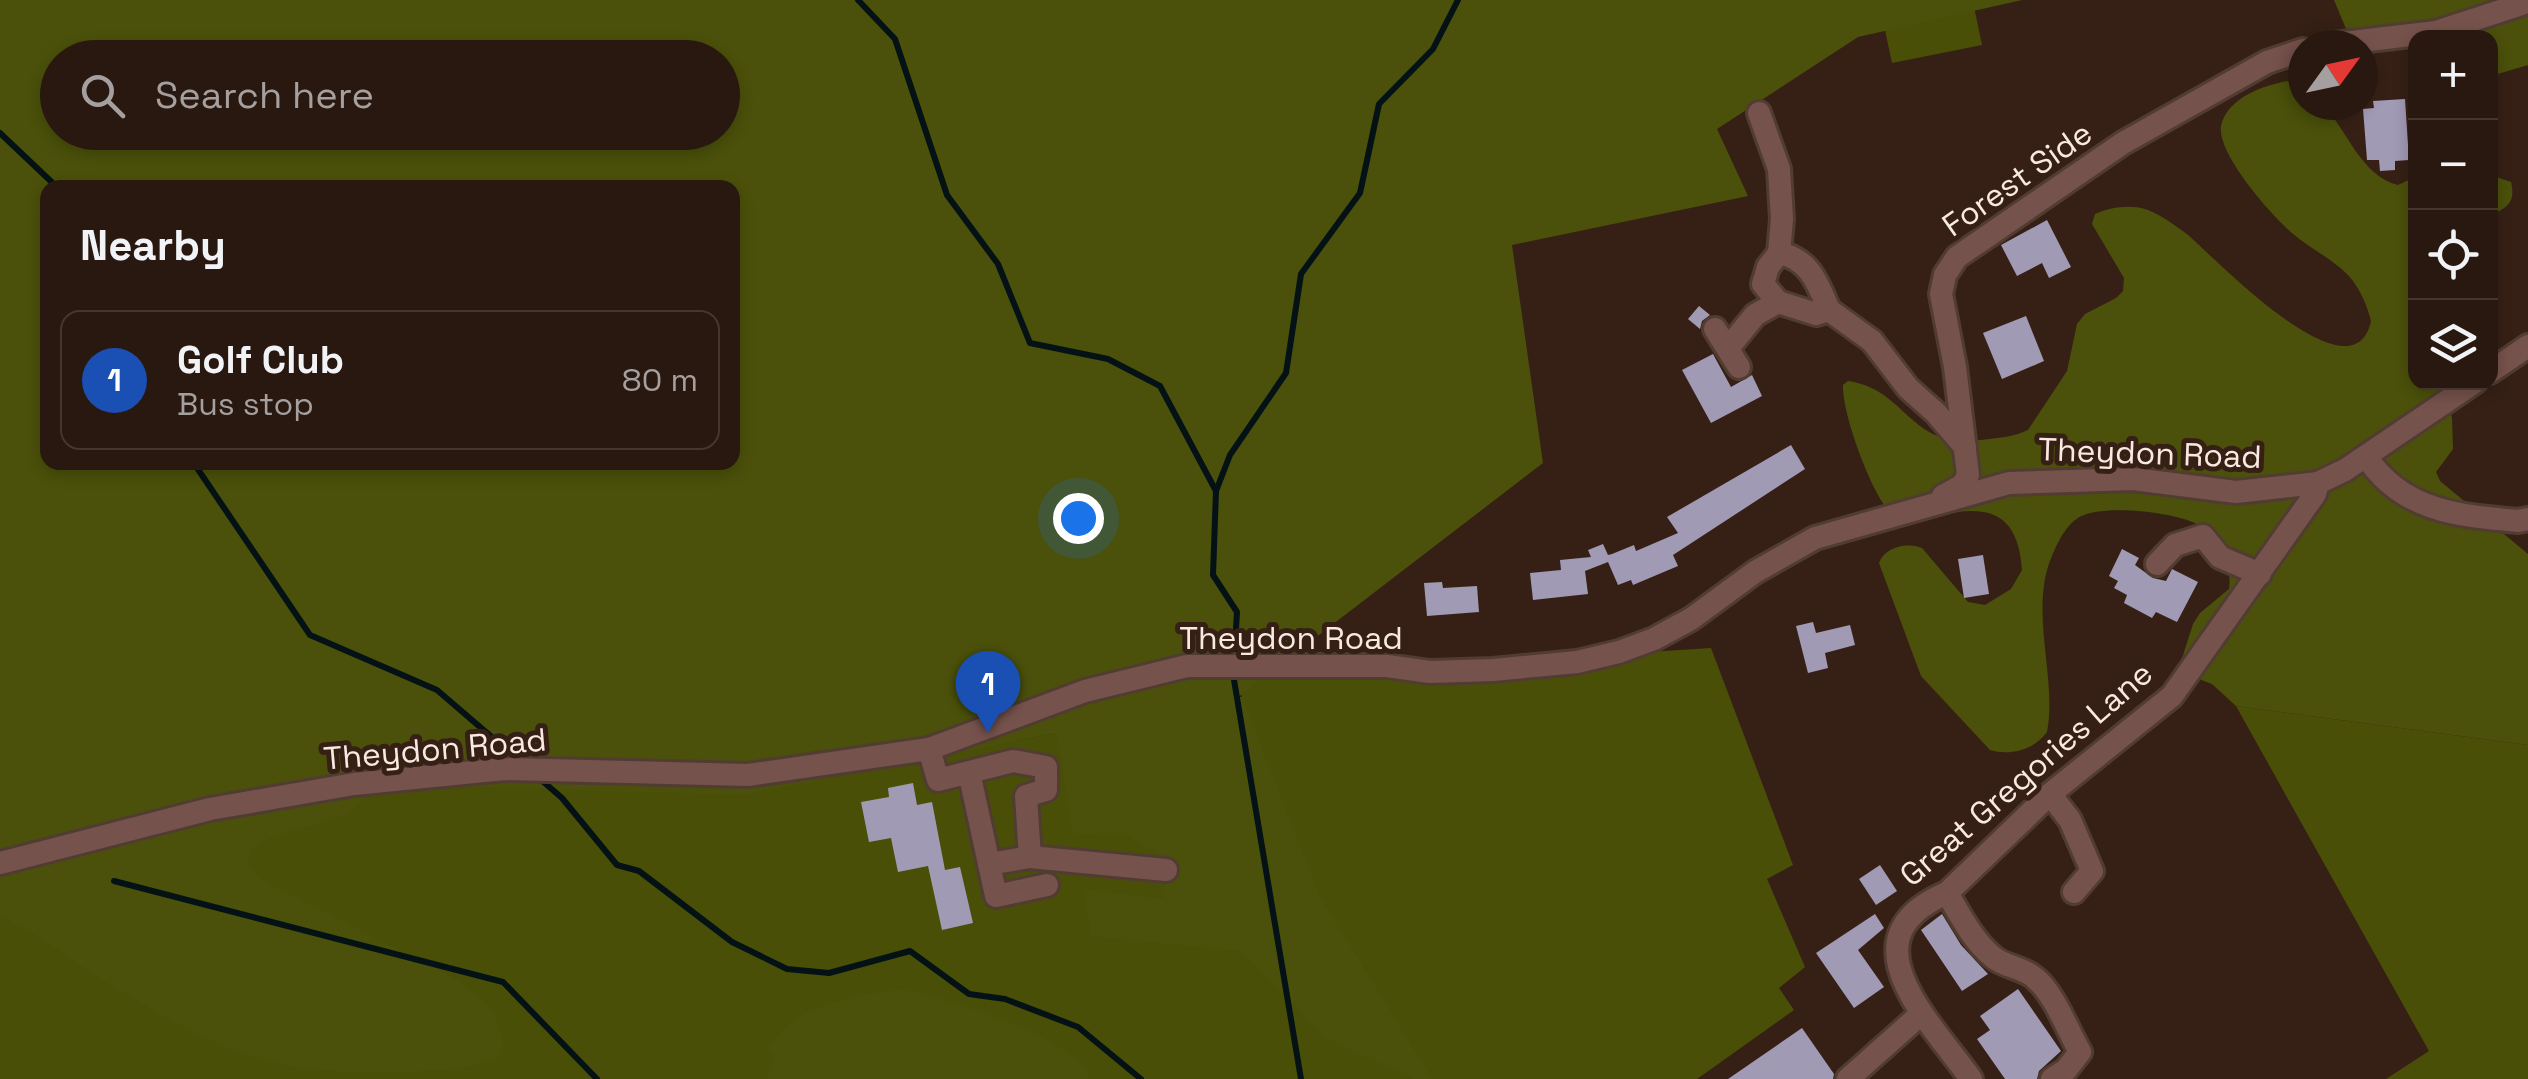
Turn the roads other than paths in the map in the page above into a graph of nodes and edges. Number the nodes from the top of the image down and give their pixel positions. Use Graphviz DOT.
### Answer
graph roads {
  1 [pos="2528,2"];
  2 [pos="2378,39"];
  3 [pos="2288,55"];
  4 [pos="1759,113"];
  5 [pos="1779,253"];
  6 [pos="1778,302"];
  7 [pos="1830,310"];
  8 [pos="2528,346"];
  9 [pos="1727,348"];
  10 [pos="2498,367"];
  11 [pos="2463,390"];
  12 [pos="1964,447"];
  13 [pos="2366,456"];
  14 [pos="2318,483"];
  15 [pos="1928,506"];
  16 [pos="2528,519"];
  17 [pos="2157,564"];
  18 [pos="2260,574"];
  19 [pos="930,749"];
  20 [pos="969,772"];
  21 [pos="2050,794"];
  22 [pos="1030,857"];
  23 [pos="0,864"];
  24 [pos="989,864"];
  25 [pos="1166,870"];
  26 [pos="1047,886"];
  27 [pos="2074,892"];
  28 [pos="1948,893"];
  29 [pos="1921,1014"];
  30 [pos="1848,1079"];
  31 [pos="1971,1079"];
  32 [pos="2052,1079"];
  1 -- 2 [label="street"];
  3 -- 12 [label="street, Forest Side"];
  4 -- 5 [label="street"];
  5 -- 6 [label="street"];
  5 -- 7 [label="street"];
  6 -- 7 [label="street"];
  6 -- 9 [label="street"];
  7 -- 12 [label="street"];
  8 -- 10 [label="street"];
  11 -- 13 [label="street, Theydon Road"];
  12 -- 15 [label="street, Forest Side"];
  13 -- 14 [label="street, Theydon Road"];
  13 -- 16 [label="street"];
  14 -- 15 [label="street, Theydon Road"];
  14 -- 18 [label="street, Great Gregories Lane"];
  15 -- 19 [label="street, Theydon Road"];
  17 -- 18 [label="street"];
  18 -- 21 [label="street, Great Gregories Lane"];
  19 -- 20 [label="street"];
  19 -- 23 [label="street, Theydon Road"];
  20 -- 22 [label="street"];
  20 -- 24 [label="street"];
  21 -- 27 [label="street"];
  21 -- 28 [label="street, Great Gregories Lane"];
  22 -- 24 [label="street"];
  22 -- 25 [label="street"];
  24 -- 26 [label="street"];
  28 -- 29 [label="street, Great Gregories Lane"];
  28 -- 32 [label="street"];
  29 -- 30 [label="street"];
  29 -- 31 [label="street"];
}
